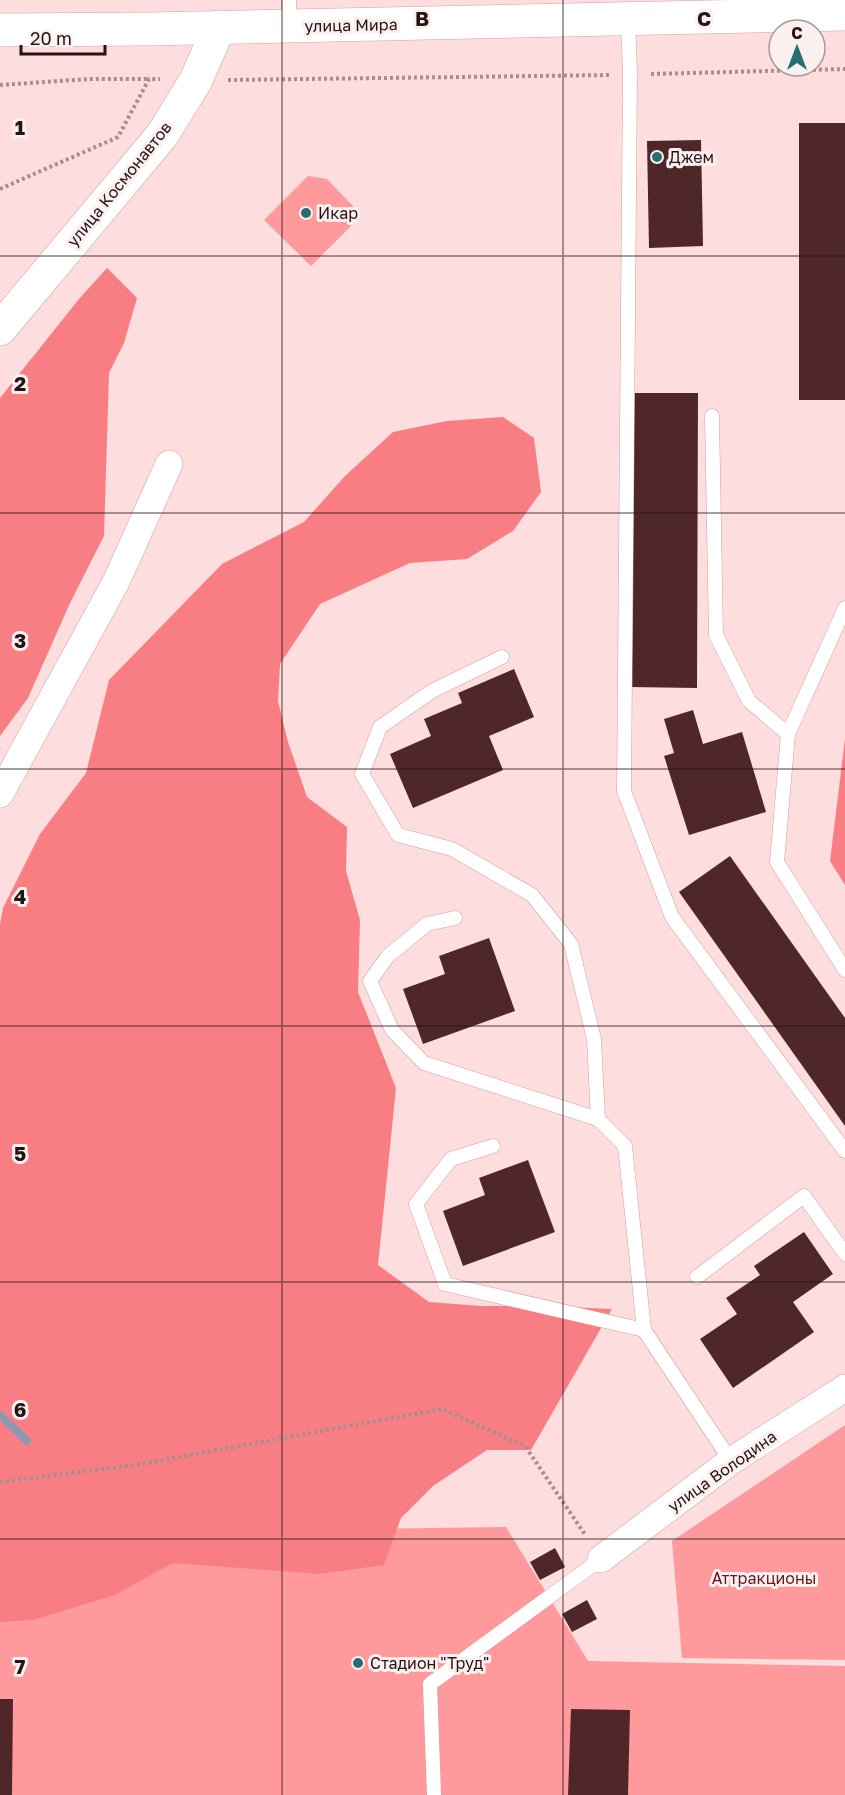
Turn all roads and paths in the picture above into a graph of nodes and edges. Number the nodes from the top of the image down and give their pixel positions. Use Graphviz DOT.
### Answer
graph roads {
  1 [pos="563,10"];
  2 [pos="289,13"];
  3 [pos="845,14"];
  4 [pos="628,18"];
  5 [pos="219,27"];
  6 [pos="0,30"];
  7 [pos="845,69"];
  8 [pos="630,74"];
  9 [pos="149,79"];
  10 [pos="272,80"];
  11 [pos="0,85"];
  12 [pos="0,329"];
  13 [pos="712,416"];
  14 [pos="169,464"];
  15 [pos="845,608"];
  16 [pos="502,657"];
  17 [pos="788,734"];
  18 [pos="0,794"];
  19 [pos="455,918"];
  20 [pos="845,970"];
  21 [pos="598,1119"];
  22 [pos="493,1146"];
  23 [pos="845,1151"];
  24 [pos="845,1254"];
  25 [pos="697,1277"];
  26 [pos="644,1330"];
  27 [pos="845,1388"];
  28 [pos="731,1461"];
  29 [pos="0,1482"];
  30 [pos="602,1559"];
  31 [pos="434,1795"];
  1 -- 2 [label="street, улица Мира"];
  1 -- 4 [label="street, улица Мира"];
  2 -- 5 [label="street, улица Мира"];
  3 -- 4 [label="street, улица Мира"];
  4 -- 8 [label="lane"];
  5 -- 6 [label="street, улица Мира"];
  5 -- 12 [label="street, улица Космонавтов"];
  7 -- 8 [label="path"];
  8 -- 10 [label="path"];
  8 -- 23 [label="lane"];
  9 -- 11 [label="path"];
  13 -- 17 [label="lane"];
  14 -- 18 [label="street"];
  15 -- 17 [label="lane"];
  16 -- 21 [label="lane"];
  17 -- 20 [label="lane"];
  19 -- 21 [label="lane"];
  21 -- 26 [label="lane"];
  22 -- 26 [label="lane"];
  24 -- 25 [label="lane"];
  26 -- 28 [label="lane"];
  27 -- 28 [label="street, улица Володина"];
  28 -- 30 [label="street, улица Володина"];
  29 -- 30 [label="path"];
  30 -- 31 [label="lane"];
}
